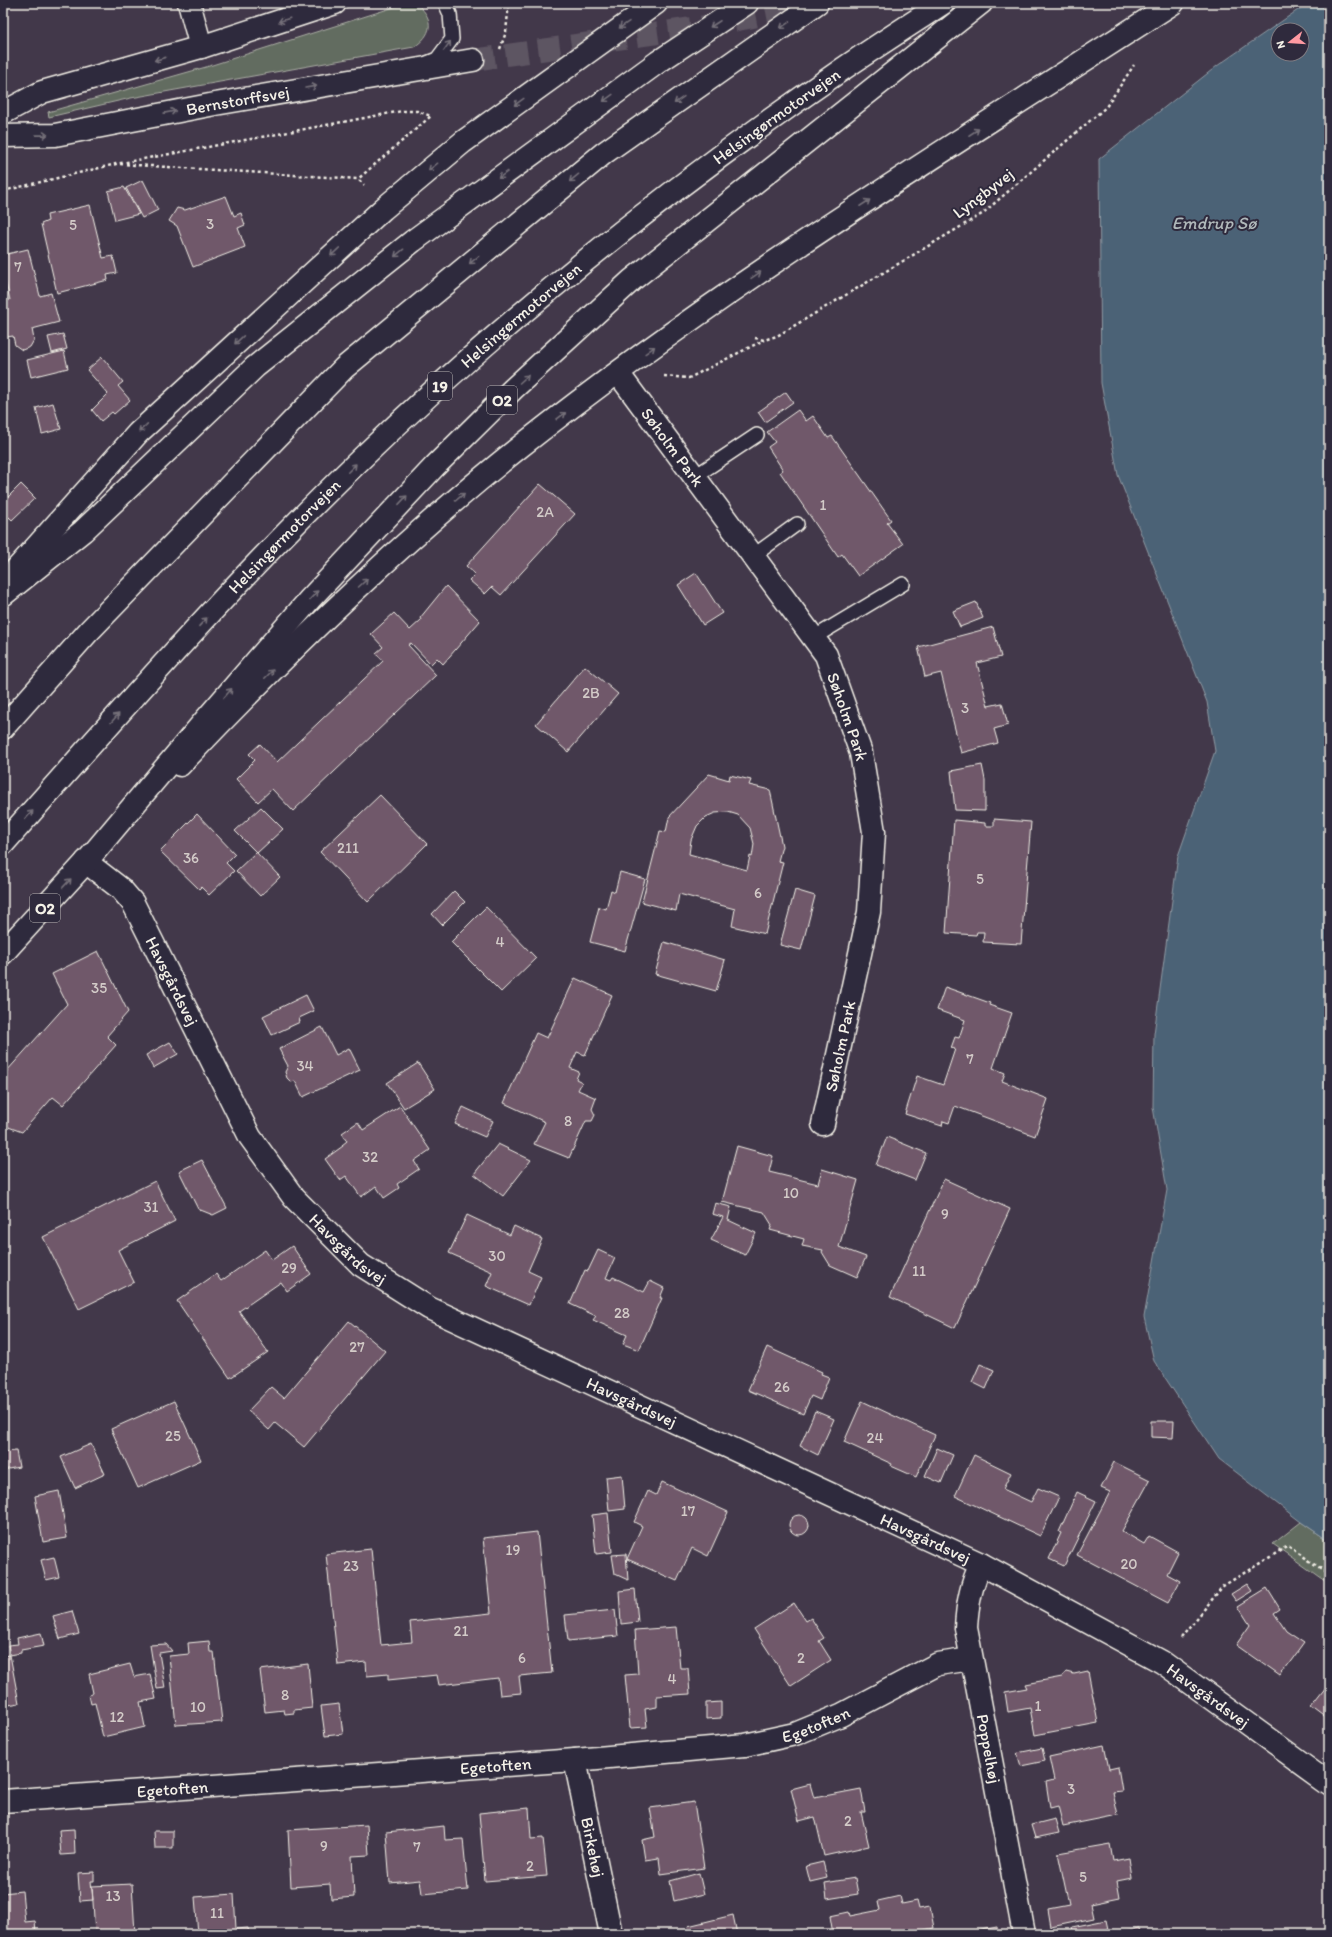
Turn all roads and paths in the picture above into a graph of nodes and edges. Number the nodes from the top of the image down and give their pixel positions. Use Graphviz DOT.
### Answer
graph roads {
  1 [pos="189,3"];
  2 [pos="335,3"];
  3 [pos="445,3"];
  4 [pos="656,3"];
  5 [pos="747,3"];
  6 [pos="817,3"];
  7 [pos="943,3"];
  8 [pos="981,3"];
  9 [pos="1173,3"];
  10 [pos="201,47"];
  11 [pos="473,60"];
  12 [pos="1136,61"];
  13 [pos="416,68"];
  14 [pos="3,113"];
  15 [pos="3,136"];
  16 [pos="116,164"];
  17 [pos="358,179"];
  18 [pos="3,191"];
  19 [pos="383,209"];
  20 [pos="755,338"];
  21 [pos="764,340"];
  22 [pos="618,372"];
  23 [pos="689,378"];
  24 [pos="757,435"];
  25 [pos="694,477"];
  26 [pos="797,524"];
  27 [pos="753,556"];
  28 [pos="3,584"];
  29 [pos="903,584"];
  30 [pos="3,595"];
  31 [pos="812,638"];
  32 [pos="3,728"];
  33 [pos="3,844"];
  34 [pos="86,862"];
  35 [pos="3,953"];
  36 [pos="823,1124"];
  37 [pos="981,1564"];
  38 [pos="1329,1574"];
  39 [pos="972,1659"];
  40 [pos="1162,1662"];
  41 [pos="575,1760"];
  42 [pos="1329,1783"];
  43 [pos="3,1801"];
  44 [pos="611,1934"];
  45 [pos="1024,1934"];
  1 -- 10 [label="main road"];
  2 -- 10 [label="main road, one-way"];
  13 -- 3 [label="lane, one-way"];
  4 -- 19 [label="main road, one-way"];
  5 -- 30 [label="main road, one-way"];
  6 -- 32 [label="main road, one-way"];
  33 -- 7 [label="main road, Helsingørmotorvejen / 19, one-way"];
  34 -- 8 [label="main road, O2, one-way"];
  22 -- 9 [label="main road, one-way"];
  10 -- 14 [label="main road, one-way"];
  11 -- 13 [label="main road, Bernstorffsvej"];
  12 -- 21 [label="path, Lyngbyvej"];
  15 -- 13 [label="main road, Bernstorffsvej, one-way"];
  16 -- 17 [label="path"];
  16 -- 17 [label="path"];
  16 -- 18 [label="path"];
  17 -- 19 [label="path"];
  19 -- 28 [label="main road, one-way"];
  20 -- 21 [label="path"];
  21 -- 23 [label="path, Lyngbyvej"];
  22 -- 25 [label="main road, Søholm Park"];
  34 -- 22 [label="main road, one-way"];
  24 -- 25 [label="lane"];
  25 -- 27 [label="main road, Søholm Park"];
  26 -- 27 [label="lane"];
  27 -- 31 [label="main road, Søholm Park"];
  29 -- 31 [label="lane"];
  31 -- 36 [label="main road, Søholm Park"];
  35 -- 34 [label="main road, O2, one-way"];
  34 -- 37 [label="main road, Havsgårdsvej"];
  37 -- 39 [label="main road, Poppelhøj"];
  37 -- 40 [label="main road, Havsgårdsvej"];
  38 -- 40 [label="path"];
  39 -- 41 [label="main road, Egetoften"];
  39 -- 45 [label="main road, Poppelhøj"];
  40 -- 42 [label="main road, Havsgårdsvej"];
  41 -- 43 [label="main road, Egetoften"];
  41 -- 44 [label="main road, Birkehøj"];
}
